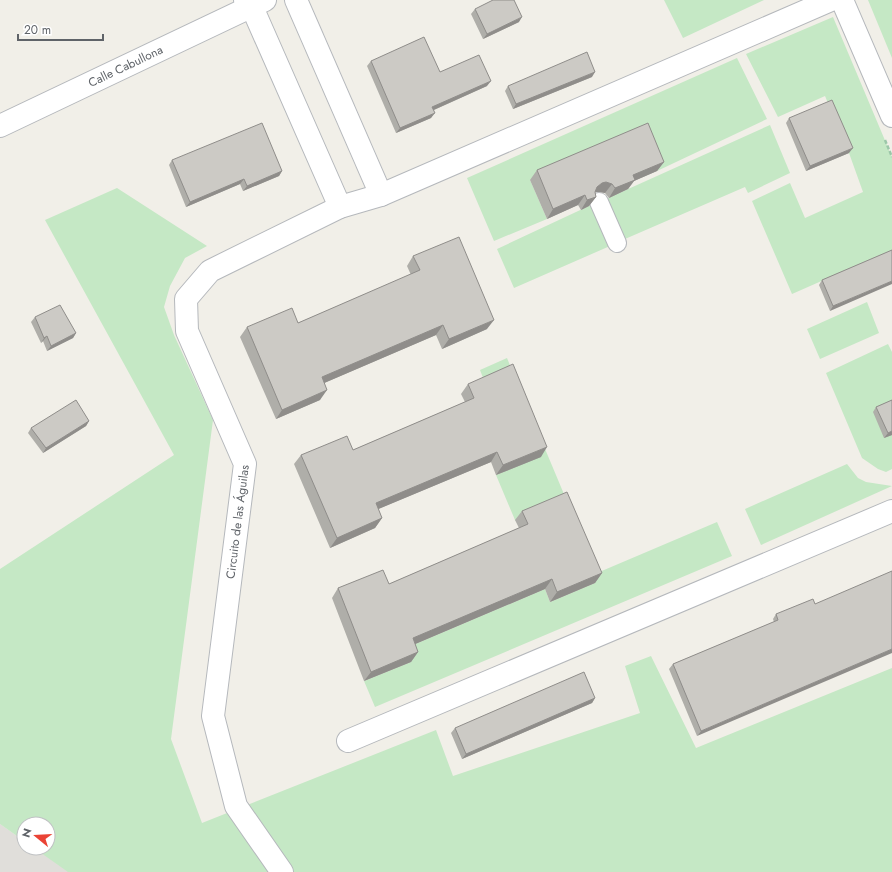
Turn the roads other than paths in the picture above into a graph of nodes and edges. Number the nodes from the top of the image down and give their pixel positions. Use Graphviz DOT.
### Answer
graph roads {
  1 [pos="296,0"];
  2 [pos="831,0"];
  3 [pos="842,0"];
  4 [pos="254,2"];
  5 [pos="892,116"];
  6 [pos="0,126"];
  7 [pos="381,194"];
  8 [pos="599,202"];
  9 [pos="340,207"];
  10 [pos="617,243"];
  11 [pos="892,511"];
  12 [pos="348,741"];
  13 [pos="282,872"];
  1 -- 7 [label="street"];
  2 -- 7 [label="street, Circuito de las Águilas"];
  3 -- 5 [label="street"];
  4 -- 6 [label="street, Calle Cabullona"];
  4 -- 9 [label="street"];
  7 -- 9 [label="street, Circuito de las Águilas"];
  8 -- 10 [label="street"];
  9 -- 13 [label="street, Circuito de las Águilas"];
  11 -- 12 [label="street"];
}
